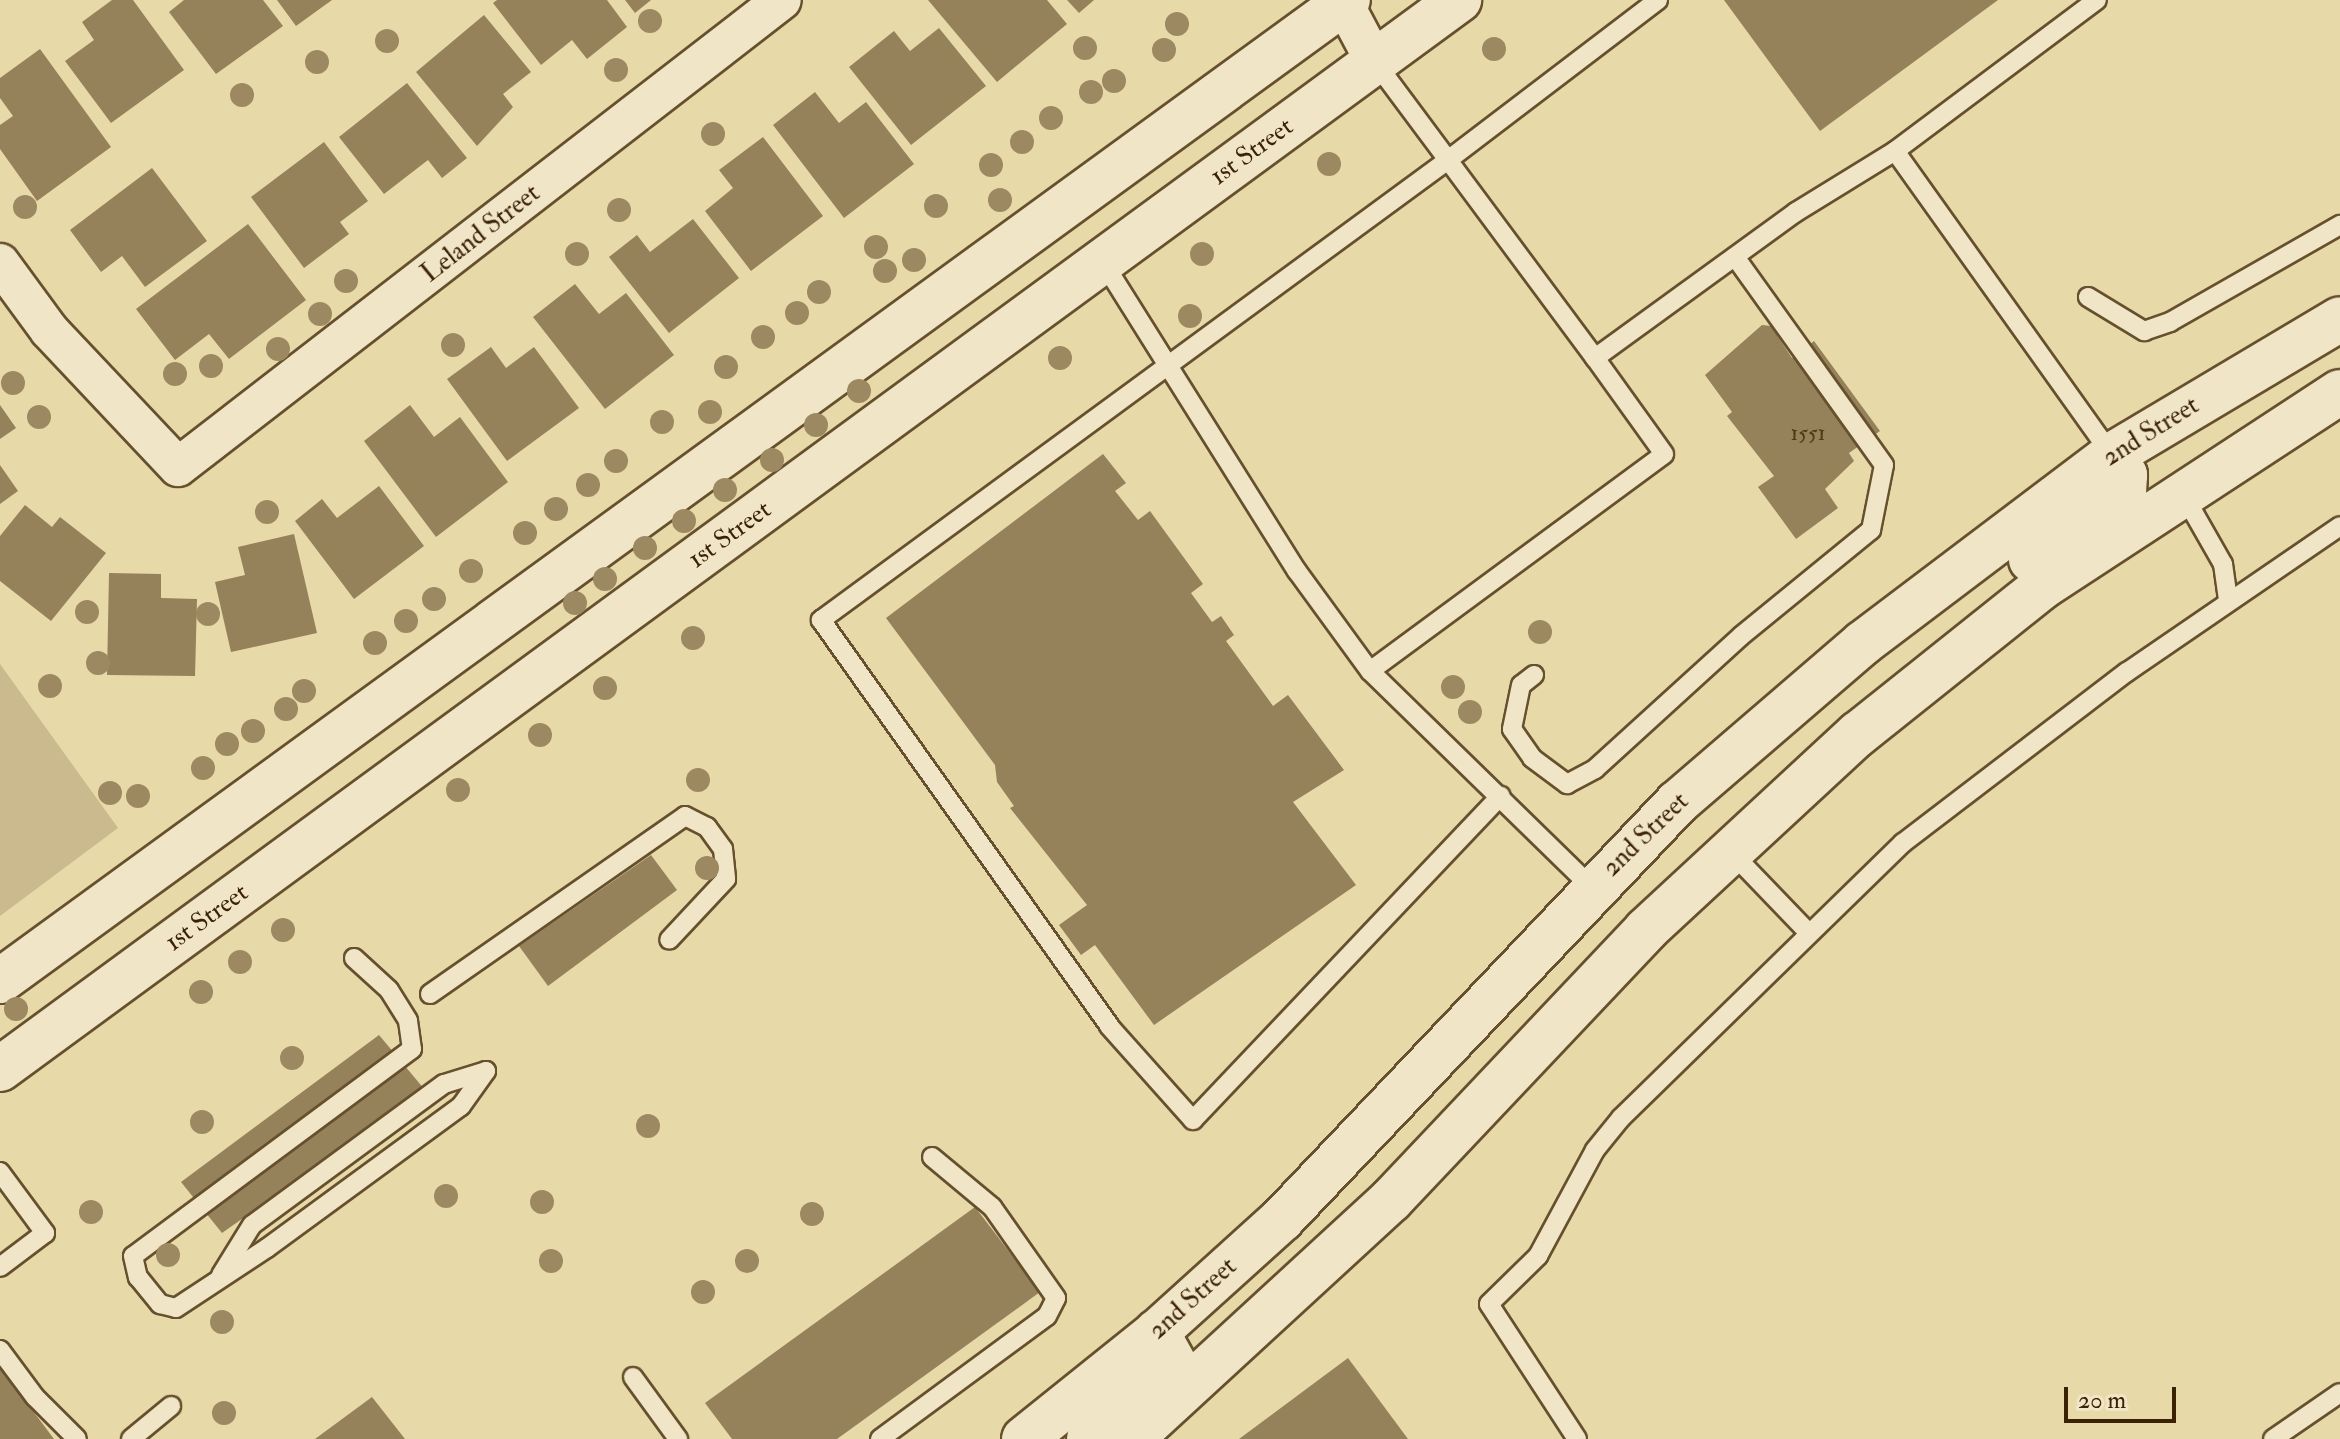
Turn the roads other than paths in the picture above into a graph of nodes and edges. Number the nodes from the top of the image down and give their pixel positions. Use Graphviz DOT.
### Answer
graph roads {
  1 [pos="782,0"];
  2 [pos="1459,0"];
  3 [pos="1658,0"];
  4 [pos="2097,0"];
  5 [pos="1342,1"];
  6 [pos="1375,62"];
  7 [pos="1895,151"];
  8 [pos="1448,160"];
  9 [pos="2340,225"];
  10 [pos="1735,257"];
  11 [pos="1103,262"];
  12 [pos="0,263"];
  13 [pos="2088,297"];
  14 [pos="2340,319"];
  15 [pos="1595,358"];
  16 [pos="1167,364"];
  17 [pos="2340,392"];
  18 [pos="2112,455"];
  19 [pos="2181,492"];
  20 [pos="2340,526"];
  21 [pos="2228,600"];
  22 [pos="1370,671"];
  23 [pos="1534,675"];
  24 [pos="1858,734"];
  25 [pos="1501,796"];
  26 [pos="1730,851"];
  27 [pos="1592,888"];
  28 [pos="1808,932"];
  29 [pos="669,940"];
  30 [pos="354,958"];
  31 [pos="0,981"];
  32 [pos="430,994"];
  33 [pos="0,1069"];
  34 [pos="932,1157"];
  35 [pos="0,1172"];
  36 [pos="1391,1200"];
  37 [pos="0,1267"];
  38 [pos="217,1280"];
  39 [pos="1157,1332"];
  40 [pos="0,1350"];
  41 [pos="633,1377"];
  42 [pos="2340,1393"];
  43 [pos="171,1406"];
  44 [pos="77,1439"];
  45 [pos="131,1439"];
  46 [pos="678,1439"];
  47 [pos="880,1439"];
  48 [pos="1024,1439"];
  49 [pos="1089,1439"];
  50 [pos="1131,1439"];
  51 [pos="1577,1439"];
  52 [pos="2273,1439"];
  1 -- 12 [label="street, Leland Street"];
  2 -- 6 [label="street, 1st Street"];
  3 -- 8 [label="lane"];
  4 -- 7 [label="lane"];
  5 -- 6 [label="street"];
  5 -- 31 [label="street"];
  6 -- 8 [label="lane"];
  6 -- 11 [label="street, 1st Street"];
  7 -- 10 [label="lane"];
  7 -- 18 [label="lane"];
  8 -- 15 [label="lane"];
  8 -- 16 [label="lane"];
  9 -- 13 [label="lane"];
  10 -- 15 [label="lane"];
  10 -- 23 [label="lane"];
  11 -- 16 [label="lane"];
  11 -- 33 [label="street, 1st Street"];
  14 -- 18 [label="street, 2nd Street"];
  15 -- 22 [label="lane"];
  16 -- 22 [label="lane"];
  16 -- 25 [label="lane"];
  17 -- 19 [label="street"];
  18 -- 24 [label="street"];
  18 -- 27 [label="street, 2nd Street"];
  19 -- 21 [label="lane"];
  19 -- 24 [label="street"];
  20 -- 21 [label="lane"];
  21 -- 28 [label="lane"];
  22 -- 25 [label="lane"];
  24 -- 26 [label="street"];
  25 -- 27 [label="lane"];
  26 -- 28 [label="lane"];
  26 -- 36 [label="street"];
  27 -- 36 [label="street"];
  27 -- 39 [label="street, 2nd Street"];
  28 -- 51 [label="lane"];
  29 -- 32 [label="lane"];
  30 -- 38 [label="lane"];
  34 -- 47 [label="lane"];
  35 -- 37 [label="lane"];
  36 -- 50 [label="street"];
  38 -- 38 [label="lane"];
  39 -- 48 [label="street, 2nd Street"];
  39 -- 49 [label="street"];
  40 -- 44 [label="lane"];
  41 -- 46 [label="lane"];
  42 -- 52 [label="lane"];
  43 -- 45 [label="lane"];
}
